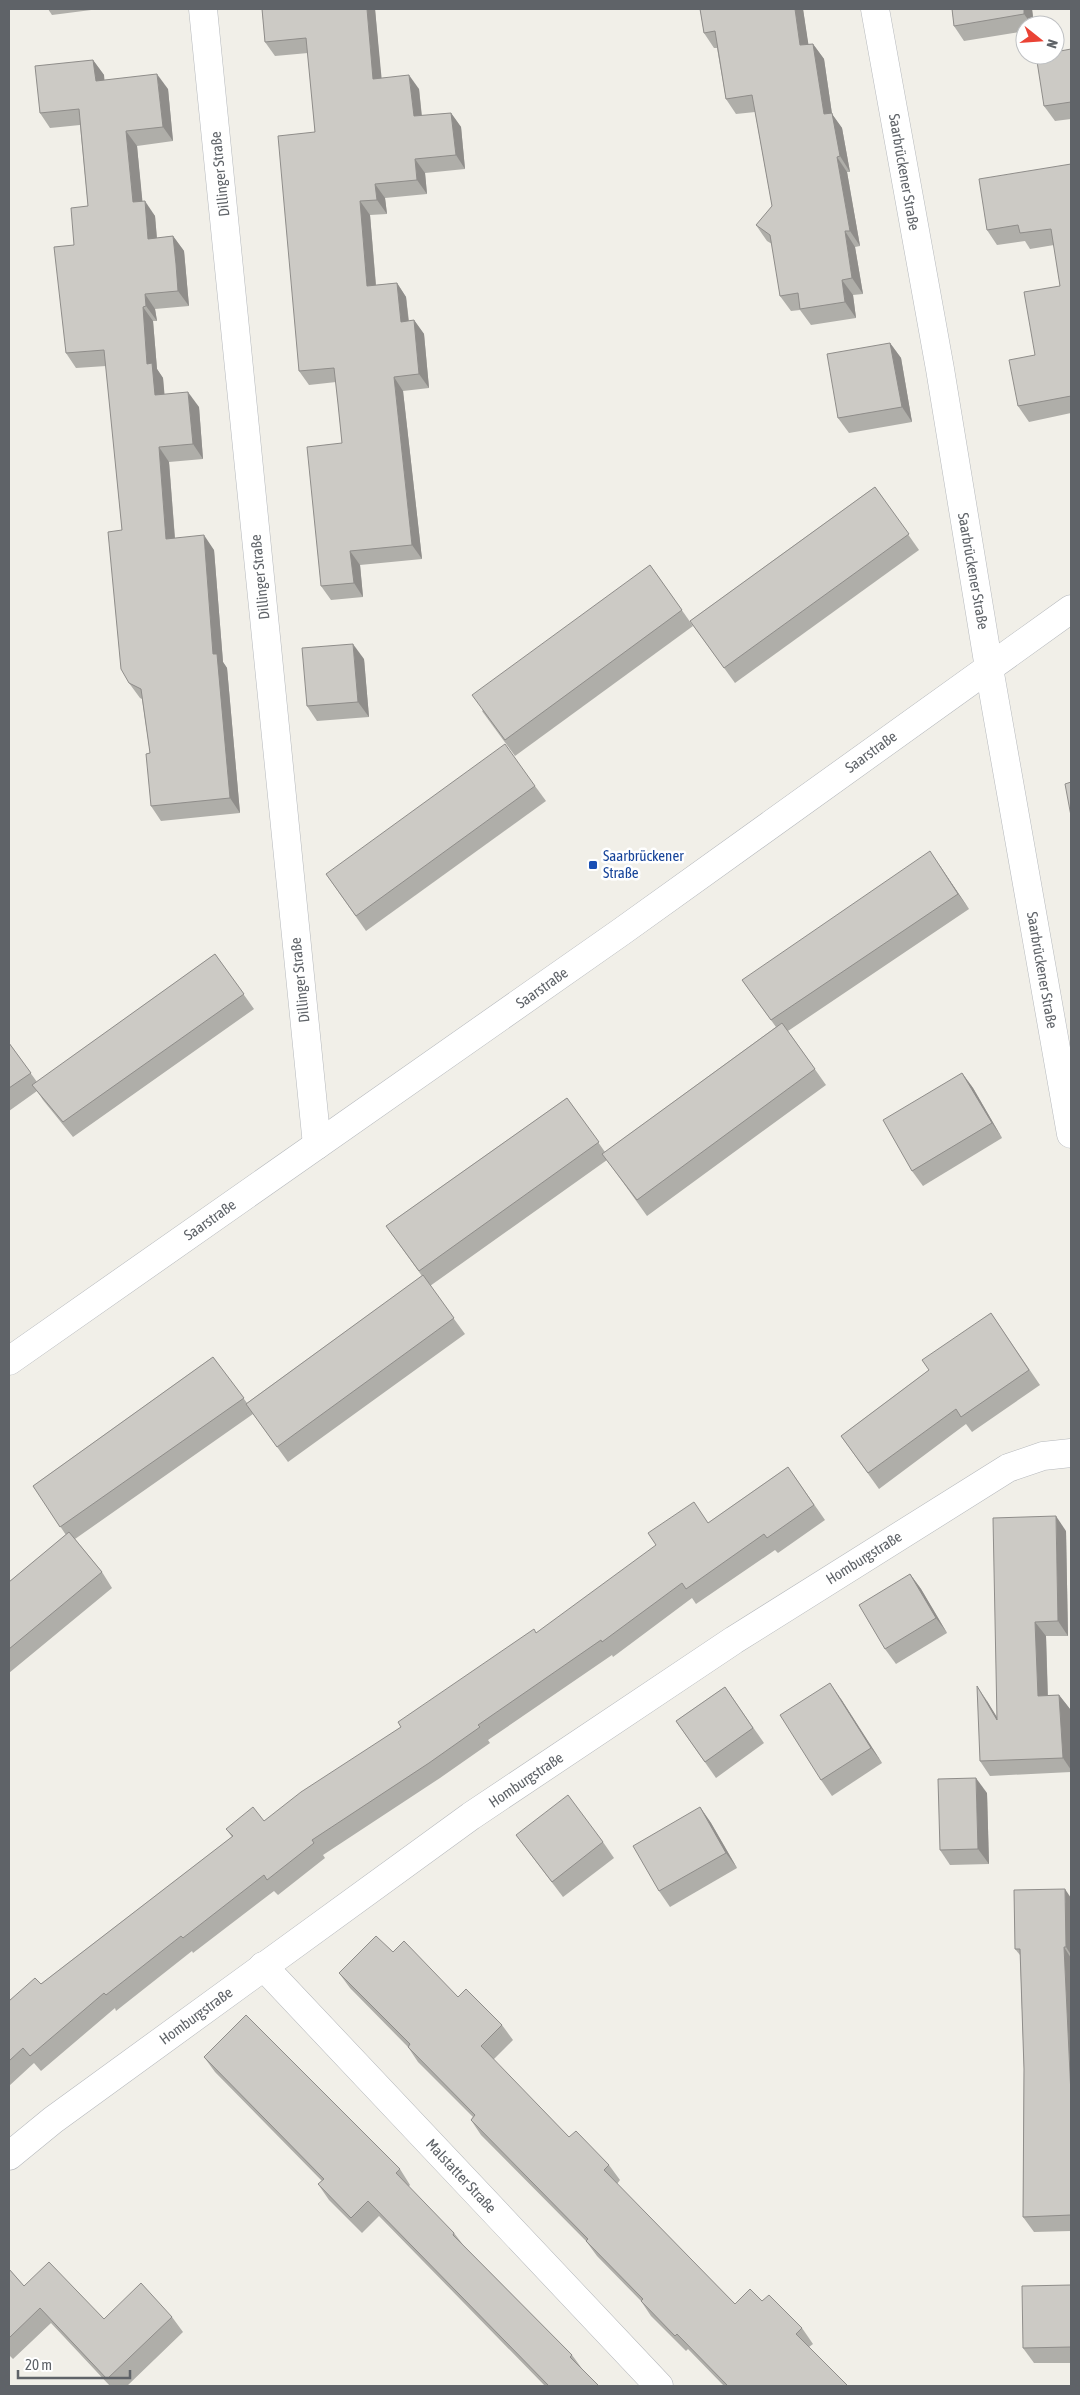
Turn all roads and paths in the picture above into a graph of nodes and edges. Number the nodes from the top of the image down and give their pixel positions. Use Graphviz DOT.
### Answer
graph roads {
  1 [pos="203,9"];
  2 [pos="875,9"];
  3 [pos="1071,609"];
  4 [pos="989,668"];
  5 [pos="1071,1134"];
  6 [pos="318,1145"];
  7 [pos="9,1361"];
  8 [pos="1071,1453"];
  9 [pos="264,1966"];
  10 [pos="9,2156"];
  11 [pos="659,2386"];
  1 -- 6 [label="street, Dillinger Straße"];
  2 -- 4 [label="street, Saarbrückener Straße"];
  3 -- 4 [label="street, Saarstraße"];
  4 -- 5 [label="street, Saarbrückener Straße"];
  4 -- 6 [label="street, Saarstraße"];
  6 -- 7 [label="street, Saarstraße"];
  8 -- 9 [label="street, Homburgstraße"];
  9 -- 10 [label="street, Homburgstraße"];
  9 -- 11 [label="street, Malstatter Straße"];
}
